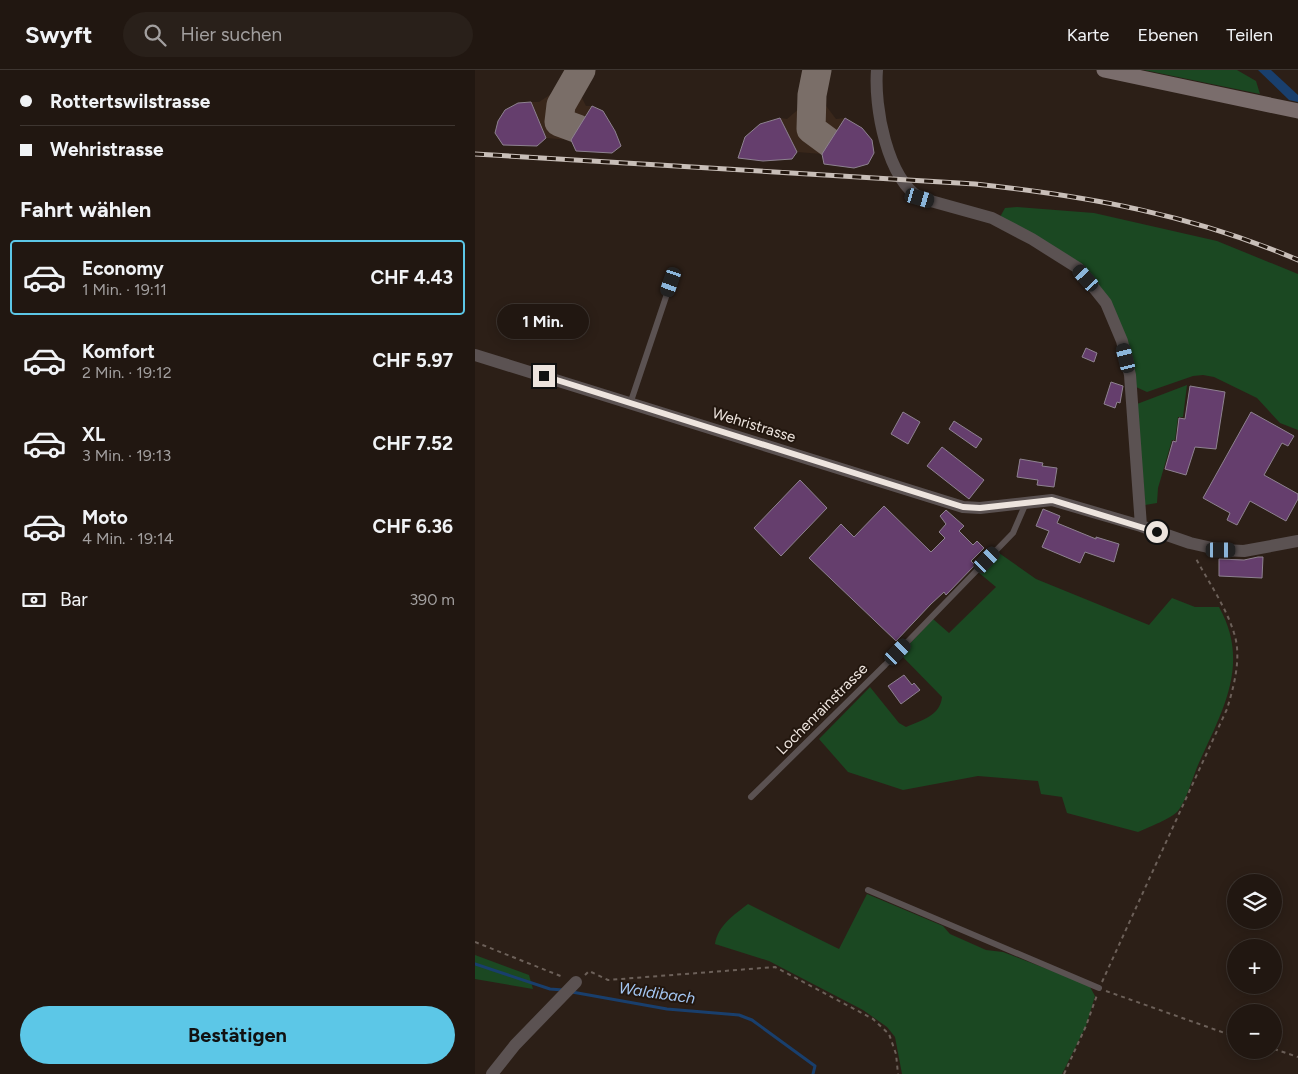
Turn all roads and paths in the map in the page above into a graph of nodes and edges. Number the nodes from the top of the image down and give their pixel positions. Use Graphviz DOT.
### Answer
graph roads {
  1 [pos="877,70"];
  2 [pos="1104,70"];
  3 [pos="1298,111"];
  4 [pos="671,282"];
  5 [pos="475,355"];
  6 [pos="630,404"];
  7 [pos="1026,503"];
  8 [pos="1141,526"];
  9 [pos="1298,541"];
  10 [pos="1190,543"];
  11 [pos="751,797"];
  12 [pos="868,890"];
  13 [pos="475,942"];
  14 [pos="576,982"];
  15 [pos="1099,988"];
  16 [pos="1227,1034"];
  17 [pos="1282,1052"];
  18 [pos="1298,1057"];
  19 [pos="492,1074"];
  20 [pos="899,1074"];
  21 [pos="1063,1074"];
  1 -- 8 [label="street"];
  2 -- 3 [label="main road"];
  4 -- 6 [label="lane"];
  5 -- 6 [label="street, Wehristrasse"];
  6 -- 7 [label="street, Wehristrasse"];
  7 -- 8 [label="street, Wehristrasse"];
  7 -- 11 [label="lane, Lochenrainstrasse"];
  8 -- 10 [label="street, Wehristrasse"];
  9 -- 10 [label="street, Wehristrasse"];
  10 -- 15 [label="path"];
  12 -- 15 [label="lane"];
  13 -- 14 [label="path"];
  14 -- 19 [label="street"];
  14 -- 20 [label="path"];
  15 -- 16 [label="path"];
  15 -- 21 [label="path"];
  17 -- 18 [label="path"];
}
